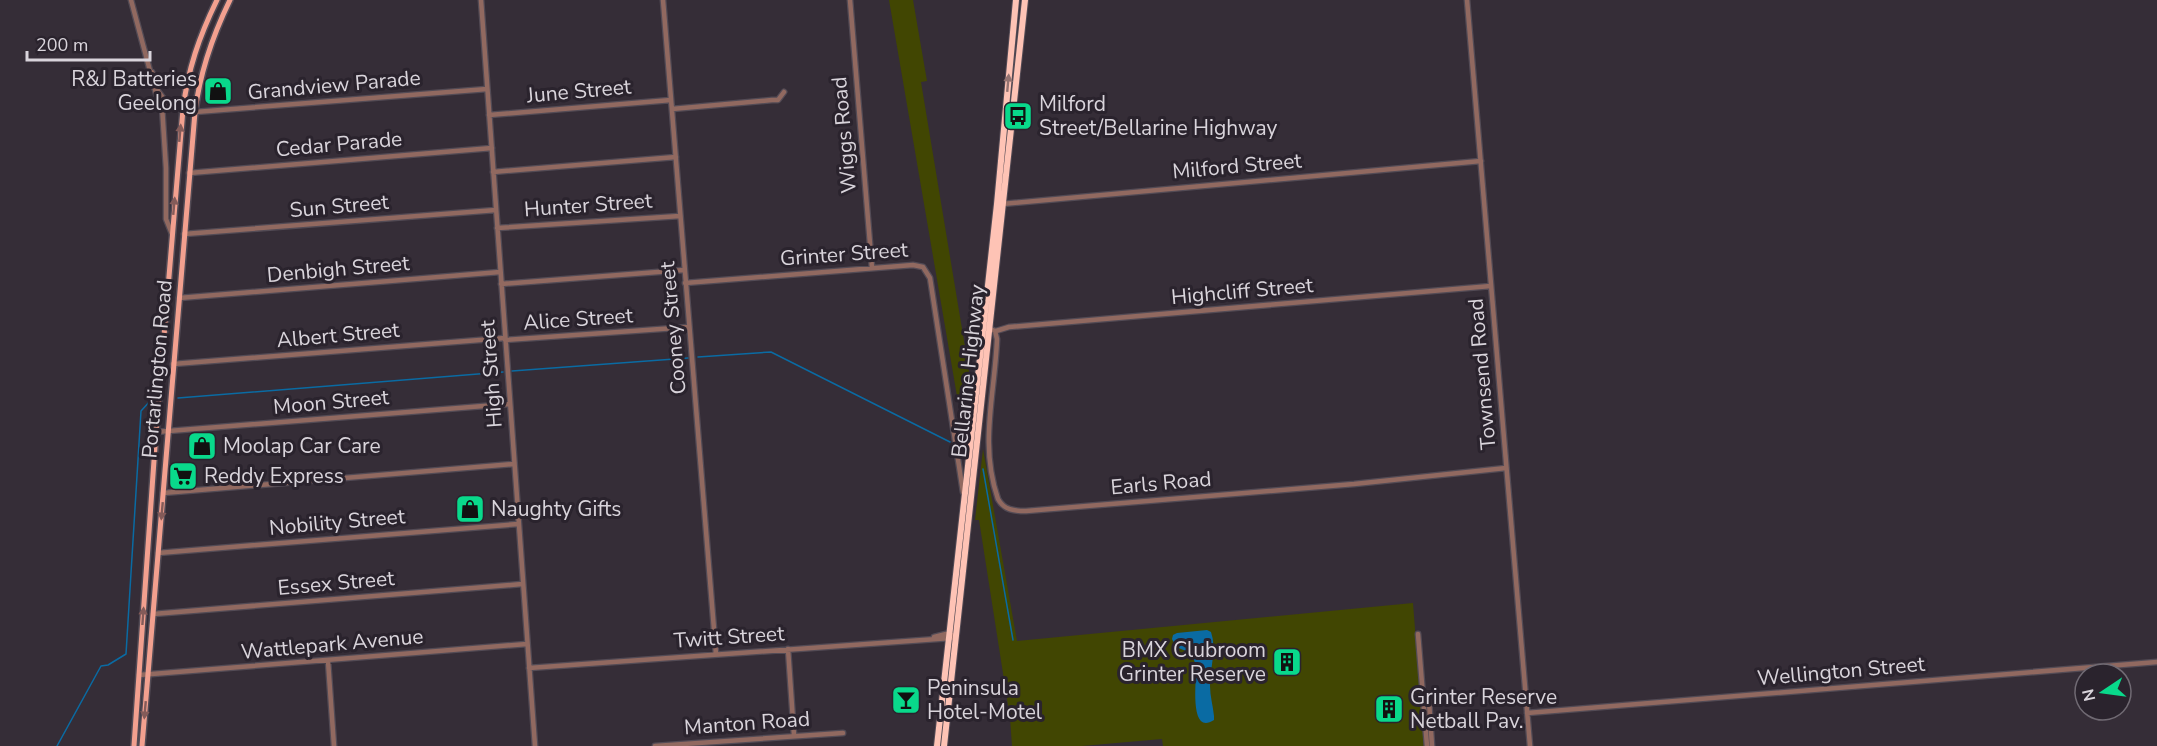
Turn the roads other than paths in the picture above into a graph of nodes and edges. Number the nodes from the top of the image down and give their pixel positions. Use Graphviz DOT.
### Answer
graph roads {
  1 [pos="131,0"];
  2 [pos="217,0"];
  3 [pos="230,0"];
  4 [pos="481,0"];
  5 [pos="663,0"];
  6 [pos="850,0"];
  7 [pos="1016,0"];
  8 [pos="1025,0"];
  9 [pos="1467,0"];
  10 [pos="488,89"];
  11 [pos="784,92"];
  12 [pos="671,100"];
  13 [pos="163,101"];
  14 [pos="183,109"];
  15 [pos="672,109"];
  16 [pos="195,112"];
  17 [pos="489,115"];
  18 [pos="492,148"];
  19 [pos="675,157"];
  20 [pos="1480,161"];
  21 [pos="493,172"];
  22 [pos="189,173"];
  23 [pos="1000,204"];
  24 [pos="496,210"];
  25 [pos="680,216"];
  26 [pos="497,228"];
  27 [pos="172,234"];
  28 [pos="184,234"];
  29 [pos="872,268"];
  30 [pos="684,270"];
  31 [pos="500,272"];
  32 [pos="685,283"];
  33 [pos="501,284"];
  34 [pos="1491,286"];
  35 [pos="179,298"];
  36 [pos="689,327"];
  37 [pos="989,329"];
  38 [pos="505,339"];
  39 [pos="173,364"];
  40 [pos="509,404"];
  41 [pos="168,431"];
  42 [pos="156,432"];
  43 [pos="957,451"];
  44 [pos="514,464"];
  45 [pos="967,465"];
  46 [pos="1506,468"];
  47 [pos="973,479"];
  48 [pos="163,493"];
  49 [pos="964,497"];
  50 [pos="518,524"];
  51 [pos="158,553"];
  52 [pos="522,584"];
  53 [pos="153,614"];
  54 [pos="1418,634"];
  55 [pos="951,636"];
  56 [pos="527,644"];
  57 [pos="788,649"];
  58 [pos="716,654"];
  59 [pos="328,661"];
  60 [pos="2157,662"];
  61 [pos="529,668"];
  62 [pos="139,675"];
  63 [pos="148,675"];
  64 [pos="1527,713"];
  65 [pos="843,733"];
  66 [pos="794,735"];
  67 [pos="134,746"];
  68 [pos="142,746"];
  69 [pos="334,746"];
  70 [pos="535,746"];
  71 [pos="655,746"];
  72 [pos="937,746"];
  73 [pos="944,746"];
  74 [pos="1430,746"];
  75 [pos="1530,746"];
  1 -- 13 [label="street"];
  2 -- 14 [label="main road, Portarlington Road"];
  3 -- 16 [label="main road, Portarlington Road"];
  4 -- 10 [label="street, High Street"];
  5 -- 12 [label="street, Cooney Street"];
  6 -- 29 [label="street, Wiggs Road"];
  23 -- 7 [label="highway, Bellarine Highway, one-way"];
  8 -- 23 [label="highway, Bellarine Highway"];
  9 -- 20 [label="street, Townsend Road"];
  10 -- 16 [label="street, Grandview Parade"];
  10 -- 17 [label="street, High Street"];
  11 -- 15 [label="street"];
  12 -- 15 [label="street, Cooney Street"];
  12 -- 17 [label="street, June Street"];
  13 -- 14 [label="street, Grandview Parade"];
  13 -- 27 [label="street"];
  14 -- 16 [label="street, Grandview Parade"];
  27 -- 14 [label="main road, Portarlington Road, one-way"];
  15 -- 19 [label="street, Cooney Street"];
  16 -- 22 [label="main road, Portarlington Road"];
  17 -- 18 [label="street, High Street"];
  18 -- 21 [label="street, High Street"];
  18 -- 22 [label="street, Cedar Parade"];
  19 -- 21 [label="street"];
  19 -- 25 [label="street, Cooney Street"];
  20 -- 23 [label="street, Milford Street"];
  20 -- 34 [label="street, Townsend Road"];
  21 -- 24 [label="street, High Street"];
  22 -- 28 [label="main road, Portarlington Road"];
  23 -- 37 [label="highway, Bellarine Highway"];
  24 -- 26 [label="street, High Street"];
  24 -- 28 [label="street, Sun Street"];
  25 -- 26 [label="street, Hunter Street"];
  25 -- 30 [label="street, Cooney Street"];
  26 -- 31 [label="street, High Street"];
  27 -- 42 [label="main road, Portarlington Road"];
  28 -- 35 [label="main road, Portarlington Road"];
  29 -- 32 [label="street, Grinter Street"];
  29 -- 43 [label="street, Grinter Street"];
  30 -- 32 [label="street, Cooney Street"];
  30 -- 33 [label="street"];
  31 -- 33 [label="street, High Street"];
  31 -- 35 [label="street, Denbigh Street"];
  32 -- 36 [label="street, Cooney Street"];
  33 -- 38 [label="street, High Street"];
  34 -- 37 [label="street, Highcliff Street"];
  34 -- 46 [label="street, Townsend Road"];
  35 -- 39 [label="main road, Portarlington Road"];
  36 -- 38 [label="street, Alice Street"];
  36 -- 58 [label="street, Cooney Street"];
  37 -- 45 [label="highway, Bellarine Highway"];
  37 -- 46 [label="street, Earls Road"];
  37 -- 47 [label="highway, Bellarine Highway"];
  38 -- 39 [label="street, Albert Street"];
  38 -- 40 [label="street, High Street"];
  39 -- 41 [label="main road, Portarlington Road"];
  40 -- 41 [label="street, Moon Street"];
  40 -- 44 [label="street, High Street"];
  41 -- 42 [label="street, Moon Street"];
  41 -- 48 [label="main road, Portarlington Road"];
  62 -- 42 [label="main road, Portarlington Road, one-way"];
  43 -- 45 [label="street, Grinter Street"];
  43 -- 49 [label="street, Grinter Street"];
  44 -- 48 [label="street"];
  44 -- 50 [label="street, High Street"];
  45 -- 47 [label="highway"];
  45 -- 49 [label="highway, Bellarine Highway"];
  46 -- 64 [label="street, Townsend Road"];
  47 -- 55 [label="highway, Bellarine Highway"];
  48 -- 51 [label="main road, Portarlington Road, one-way"];
  49 -- 55 [label="highway, Bellarine Highway"];
  50 -- 51 [label="street, Nobility Street"];
  50 -- 52 [label="street, High Street"];
  51 -- 53 [label="main road, Portarlington Road"];
  52 -- 53 [label="street, Essex Street"];
  52 -- 56 [label="street, High Street"];
  53 -- 63 [label="main road, Portarlington Road"];
  54 -- 74 [label="street"];
  55 -- 57 [label="street, Twitt Street"];
  55 -- 72 [label="highway, Bellarine Highway"];
  55 -- 73 [label="highway, Bellarine Highway"];
  56 -- 59 [label="street, Wattlepark Avenue"];
  56 -- 61 [label="street, High Street"];
  57 -- 58 [label="street, Twitt Street"];
  57 -- 66 [label="street"];
  58 -- 61 [label="street, Twitt Street"];
  59 -- 63 [label="street, Wattlepark Avenue"];
  59 -- 69 [label="street"];
  60 -- 64 [label="street, Wellington Street"];
  61 -- 70 [label="street, High Street"];
  62 -- 63 [label="street, Wattlepark Avenue"];
  62 -- 67 [label="main road, Portarlington Road"];
  63 -- 68 [label="main road, Portarlington Road, one-way"];
  64 -- 75 [label="street, Townsend Road"];
  65 -- 66 [label="street, Manton Road"];
  66 -- 71 [label="street, Manton Road"];
}
